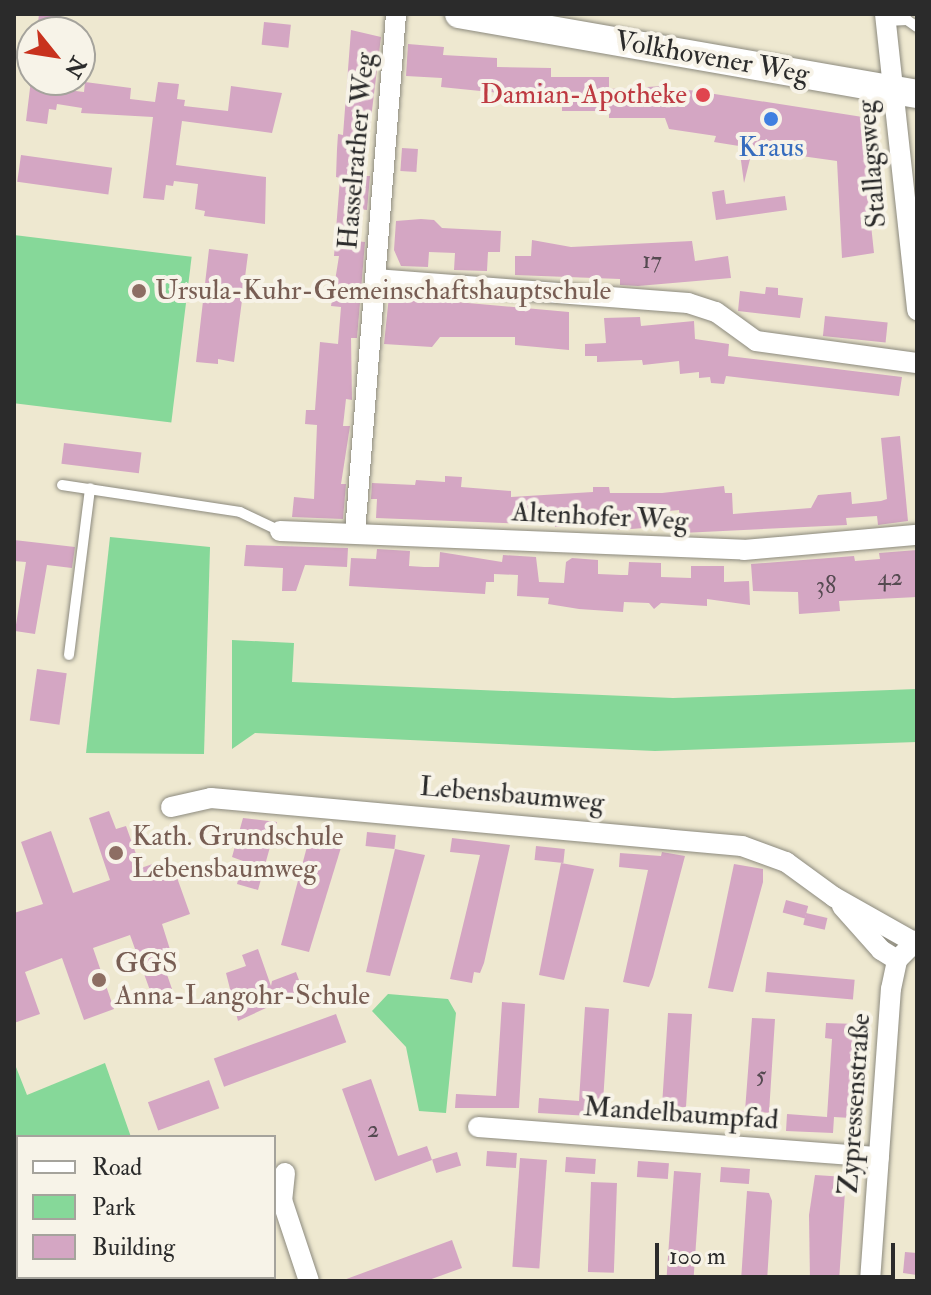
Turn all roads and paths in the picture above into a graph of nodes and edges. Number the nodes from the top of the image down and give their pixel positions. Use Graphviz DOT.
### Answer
graph roads {
  1 [pos="396,14"];
  2 [pos="459,14"];
  3 [pos="885,18"];
  4 [pos="917,27"];
  5 [pos="905,92"];
  6 [pos="375,279"];
  7 [pos="917,310"];
  8 [pos="917,363"];
  9 [pos="62,485"];
  10 [pos="90,488"];
  11 [pos="280,531"];
  12 [pos="355,533"];
  13 [pos="917,535"];
  14 [pos="69,655"];
  15 [pos="171,807"];
  16 [pos="834,897"];
  17 [pos="915,941"];
  18 [pos="897,960"];
  19 [pos="478,1127"];
  20 [pos="879,1157"];
  21 [pos="285,1173"];
  22 [pos="309,1281"];
  23 [pos="870,1281"];
  1 -- 6 [label="street, Hasselrather Weg"];
  2 -- 5 [label="street, Volkhovener Weg"];
  3 -- 4 [label="lane"];
  3 -- 5 [label="street, Stallagsweg"];
  5 -- 7 [label="street, Stallagsweg"];
  6 -- 8 [label="street"];
  6 -- 12 [label="street, Hasselrather Weg"];
  9 -- 10 [label="lane"];
  10 -- 11 [label="lane"];
  10 -- 14 [label="lane"];
  11 -- 12 [label="street, Altenhofer Weg"];
  12 -- 13 [label="street, Altenhofer Weg"];
  15 -- 16 [label="street, Lebensbaumweg"];
  16 -- 17 [label="street, Lebensbaumweg"];
  16 -- 18 [label="street, Lebensbaumweg"];
  17 -- 18 [label="street"];
  18 -- 20 [label="street, Zypressenstraße"];
  19 -- 20 [label="street, Mandelbaumpfad"];
  20 -- 23 [label="street, Zypressenstraße"];
  21 -- 22 [label="street"];
}
